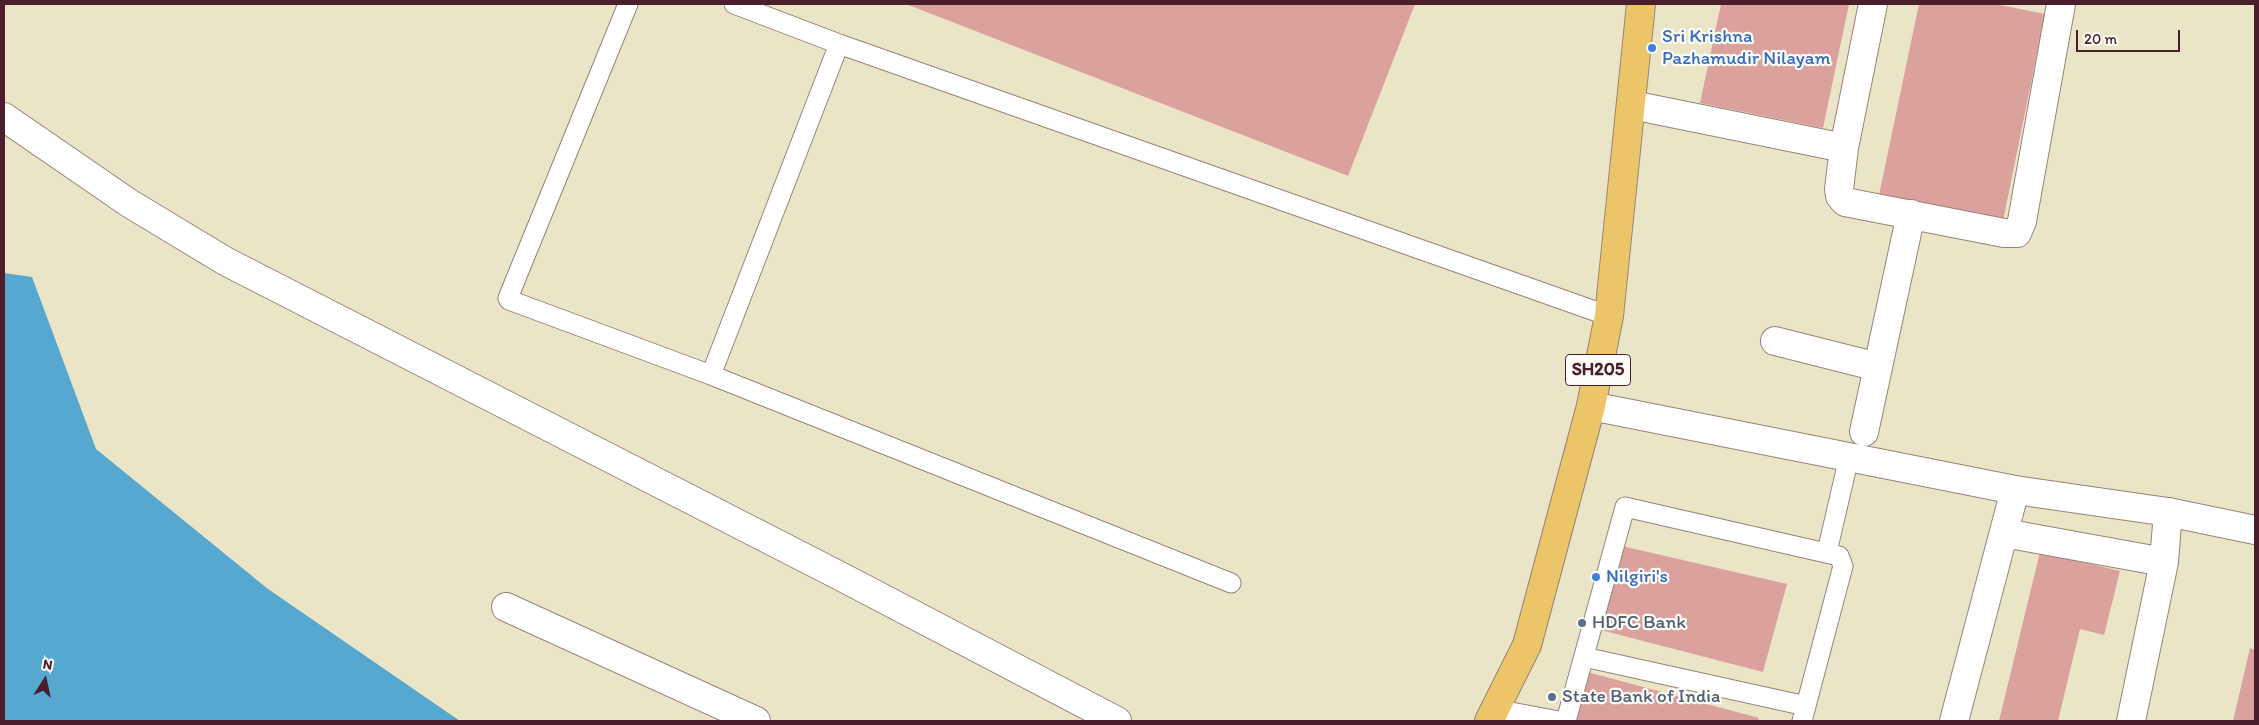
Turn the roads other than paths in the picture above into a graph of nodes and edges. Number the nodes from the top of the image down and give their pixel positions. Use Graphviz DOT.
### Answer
graph roads {
  1 [pos="628,4"];
  2 [pos="734,4"];
  3 [pos="1641,4"];
  4 [pos="1873,4"];
  5 [pos="2061,4"];
  6 [pos="839,44"];
  7 [pos="1632,105"];
  8 [pos="4,117"];
  9 [pos="1844,148"];
  10 [pos="1911,214"];
  11 [pos="1609,316"];
  12 [pos="1775,341"];
  13 [pos="1878,367"];
  14 [pos="711,375"];
  15 [pos="1591,406"];
  16 [pos="1864,432"];
  17 [pos="1849,457"];
  18 [pos="2016,490"];
  19 [pos="2168,512"];
  20 [pos="2255,530"];
  21 [pos="2004,533"];
  22 [pos="1827,552"];
  23 [pos="2164,562"];
  24 [pos="1231,583"];
  25 [pos="506,607"];
  26 [pos="1584,657"];
  27 [pos="1804,714"];
  28 [pos="1492,715"];
  29 [pos="756,721"];
  30 [pos="1116,721"];
  31 [pos="1559,721"];
  32 [pos="1566,721"];
  33 [pos="1954,721"];
  34 [pos="2131,721"];
  1 -- 14 [label="lane"];
  2 -- 6 [label="lane"];
  3 -- 7 [label="main road, SH205"];
  4 -- 9 [label="street"];
  5 -- 10 [label="street"];
  6 -- 11 [label="lane"];
  6 -- 14 [label="lane"];
  7 -- 9 [label="street"];
  7 -- 11 [label="main road, SH205"];
  8 -- 30 [label="street"];
  9 -- 10 [label="street"];
  10 -- 13 [label="street"];
  11 -- 15 [label="main road, SH205"];
  12 -- 13 [label="street"];
  13 -- 16 [label="street"];
  14 -- 24 [label="lane"];
  15 -- 17 [label="street"];
  15 -- 28 [label="main road, SH205"];
  17 -- 18 [label="street"];
  17 -- 22 [label="lane"];
  18 -- 19 [label="street"];
  18 -- 21 [label="street"];
  19 -- 20 [label="street"];
  19 -- 23 [label="street"];
  21 -- 23 [label="street"];
  21 -- 33 [label="street"];
  22 -- 26 [label="lane"];
  22 -- 27 [label="lane"];
  23 -- 34 [label="street"];
  25 -- 29 [label="street"];
  26 -- 27 [label="lane"];
  26 -- 32 [label="lane"];
  28 -- 31 [label="lane"];
}
